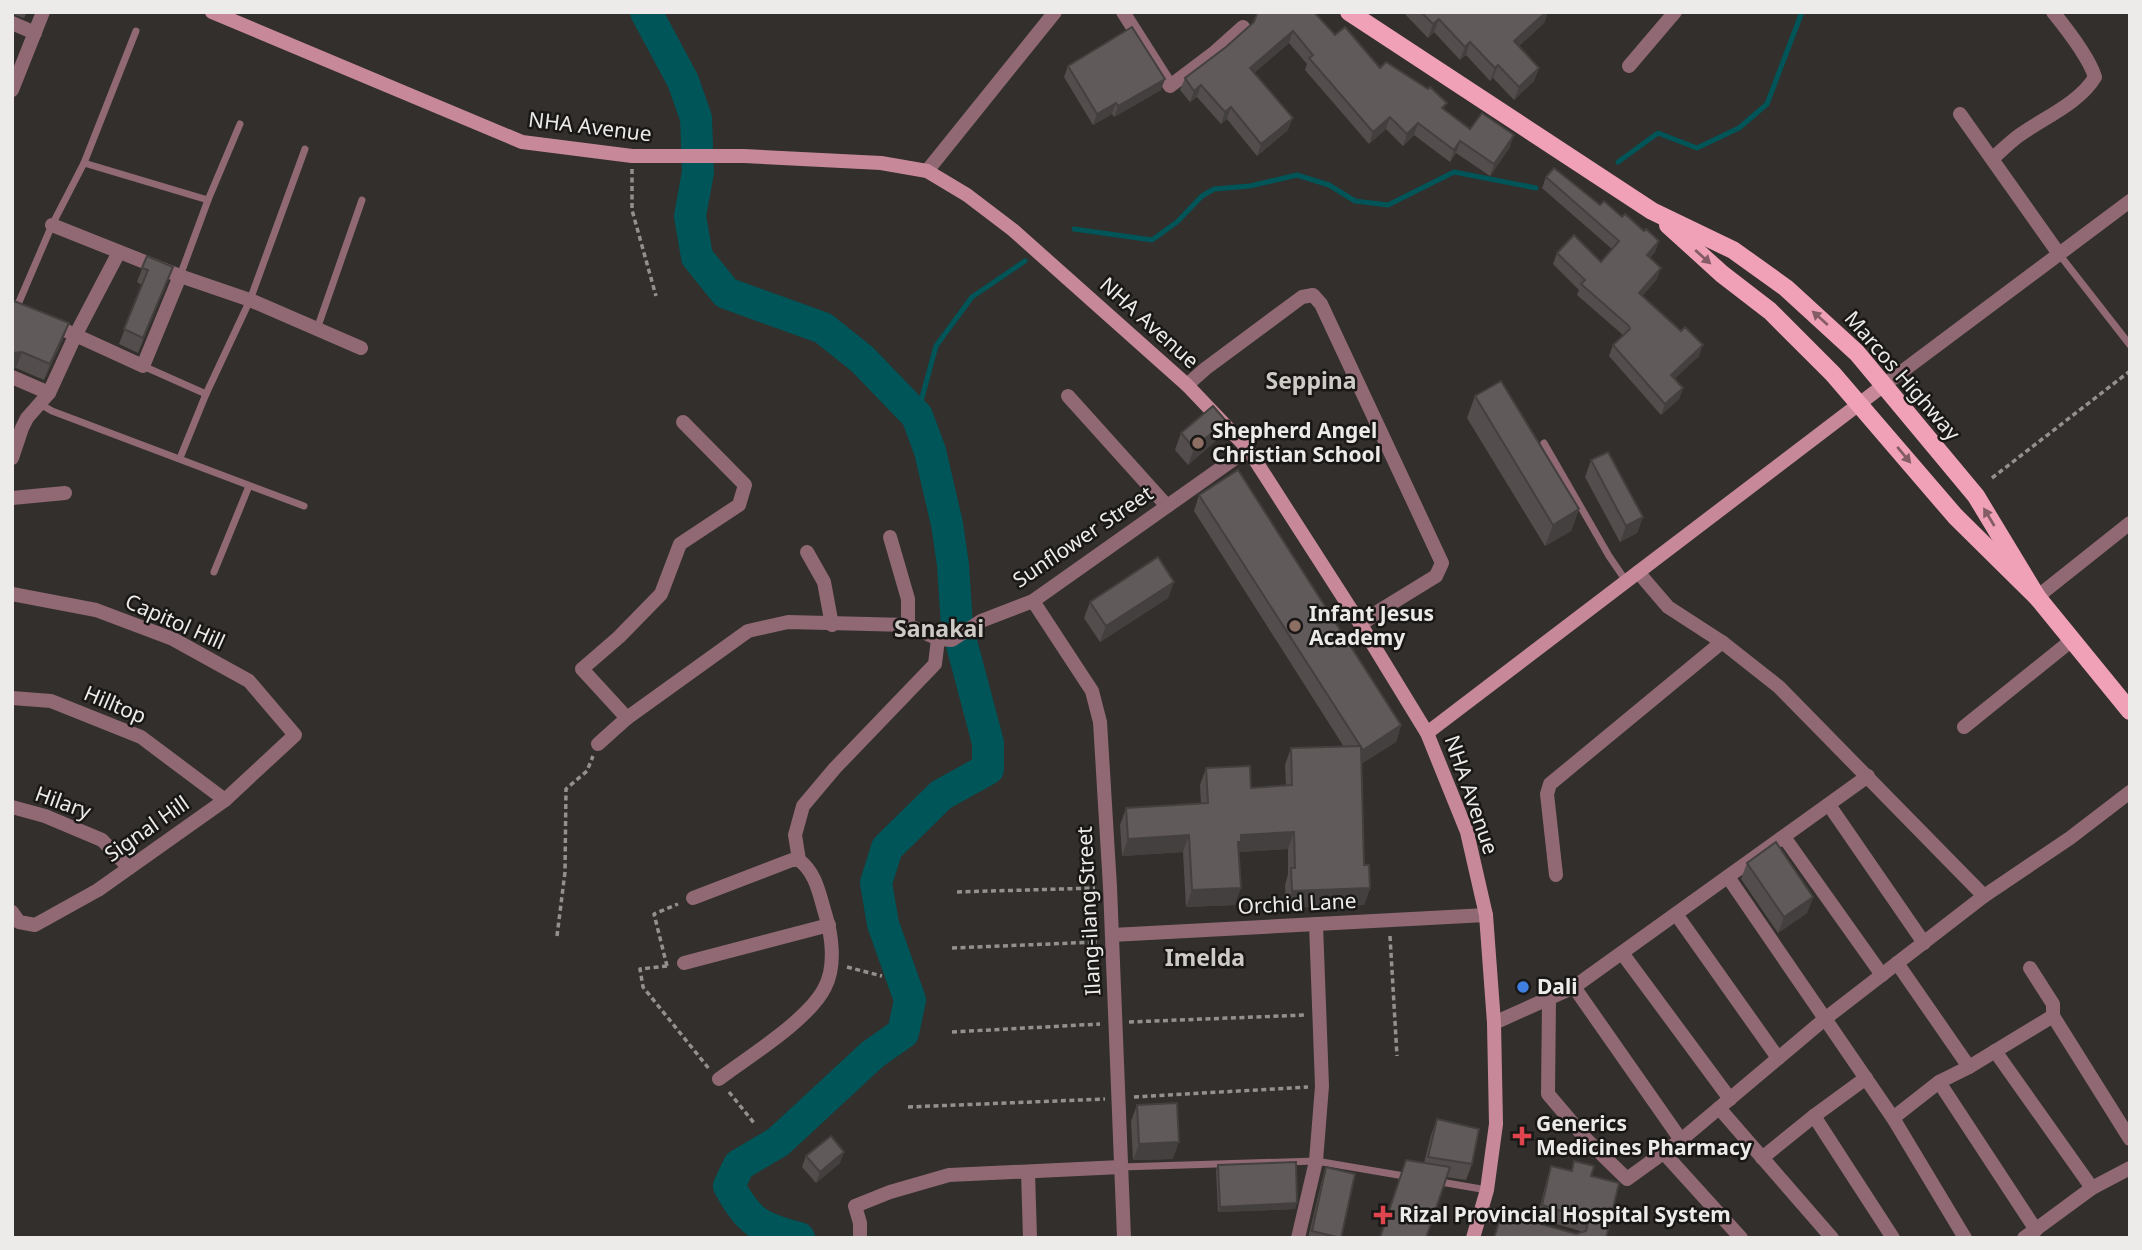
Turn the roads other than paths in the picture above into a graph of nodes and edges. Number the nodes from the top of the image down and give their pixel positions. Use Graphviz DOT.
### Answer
graph roads {
  1 [pos="43,12"];
  2 [pos="212,12"];
  3 [pos="1055,12"];
  4 [pos="1123,12"];
  5 [pos="1675,12"];
  6 [pos="2053,12"];
  7 [pos="1352,13"];
  8 [pos="12,23"];
  9 [pos="1243,27"];
  10 [pos="136,32"];
  11 [pos="35,33"];
  12 [pos="1629,66"];
  13 [pos="12,90"];
  14 [pos="1960,114"];
  15 [pos="240,124"];
  16 [pos="306,149"];
  17 [pos="1992,159"];
  18 [pos="84,163"];
  19 [pos="927,171"];
  20 [pos="208,200"];
  21 [pos="362,200"];
  22 [pos="2130,201"];
  23 [pos="1652,211"];
  24 [pos="52,225"];
  25 [pos="119,252"];
  26 [pos="2059,254"];
  27 [pos="180,276"];
  28 [pos="250,300"];
  29 [pos="24,313"];
  30 [pos="317,329"];
  31 [pos="76,334"];
  32 [pos="2130,345"];
  33 [pos="361,348"];
  34 [pos="143,366"];
  35 [pos="12,377"];
  36 [pos="1187,385"];
  37 [pos="1885,385"];
  38 [pos="206,394"];
  39 [pos="1068,396"];
  40 [pos="44,399"];
  41 [pos="1860,403"];
  42 [pos="683,422"];
  43 [pos="1544,443"];
  44 [pos="1248,449"];
  45 [pos="12,458"];
  46 [pos="180,458"];
  47 [pos="249,486"];
  48 [pos="65,494"];
  49 [pos="12,498"];
  50 [pos="304,506"];
  51 [pos="1167,506"];
  52 [pos="2130,523"];
  53 [pos="890,537"];
  54 [pos="807,552"];
  55 [pos="214,572"];
  56 [pos="1638,572"];
  57 [pos="1626,582"];
  58 [pos="12,593"];
  59 [pos="2037,597"];
  60 [pos="1033,601"];
  61 [pos="832,625"];
  62 [pos="908,625"];
  63 [pos="1361,625"];
  64 [pos="945,640"];
  65 [pos="2072,640"];
  66 [pos="1722,642"];
  67 [pos="12,698"];
  68 [pos="2130,711"];
  69 [pos="626,718"];
  70 [pos="1964,727"];
  71 [pos="1427,733"];
  72 [pos="295,735"];
  73 [pos="598,744"];
  74 [pos="1868,776"];
  75 [pos="2130,792"];
  76 [pos="225,800"];
  77 [pos="1829,804"];
  78 [pos="12,807"];
  79 [pos="1784,837"];
  80 [pos="799,860"];
  81 [pos="129,868"];
  82 [pos="1556,875"];
  83 [pos="1728,877"];
  84 [pos="1984,896"];
  85 [pos="693,898"];
  86 [pos="12,912"];
  87 [pos="1676,914"];
  88 [pos="1486,915"];
  89 [pos="829,925"];
  90 [pos="1316,925"];
  91 [pos="1112,938"];
  92 [pos="1924,943"];
  93 [pos="1622,953"];
  94 [pos="684,962"];
  95 [pos="1897,963"];
  96 [pos="2030,968"];
  97 [pos="1882,975"];
  98 [pos="1574,987"];
  99 [pos="1549,999"];
  100 [pos="2053,1016"];
  101 [pos="1826,1018"];
  102 [pos="1494,1023"];
  103 [pos="1995,1051"];
  104 [pos="1779,1058"];
  105 [pos="1969,1067"];
  106 [pos="1866,1077"];
  107 [pos="719,1079"];
  108 [pos="1940,1082"];
  109 [pos="1724,1104"];
  110 [pos="1814,1116"];
  111 [pos="1893,1118"];
  112 [pos="2130,1139"];
  113 [pos="1681,1140"];
  114 [pos="1663,1152"];
  115 [pos="1762,1158"];
  116 [pos="1315,1161"];
  117 [pos="1121,1167"];
  118 [pos="2130,1168"];
  119 [pos="1028,1172"];
  120 [pos="2092,1188"];
  121 [pos="1487,1190"];
  122 [pos="1481,1212"];
  123 [pos="1533,1227"];
  124 [pos="860,1231"];
  125 [pos="2030,1234"];
  126 [pos="1030,1238"];
  127 [pos="1124,1238"];
  128 [pos="1298,1238"];
  129 [pos="1473,1238"];
  130 [pos="1741,1238"];
  131 [pos="1832,1238"];
  132 [pos="1893,1238"];
  133 [pos="1965,1238"];
  1 -- 11 [label="street"];
  2 -- 19 [label="street, NHA Avenue"];
  3 -- 19 [label="street"];
  4 -- 9 [label="street"];
  5 -- 12 [label="street"];
  6 -- 17 [label="street"];
  7 -- 23 [label="main road, Marcos Highway"];
  8 -- 11 [label="street"];
  10 -- 18 [label="lane"];
  11 -- 13 [label="street"];
  14 -- 17 [label="street"];
  15 -- 20 [label="lane"];
  16 -- 28 [label="lane"];
  17 -- 26 [label="street"];
  18 -- 20 [label="lane"];
  18 -- 24 [label="lane"];
  19 -- 36 [label="street, NHA Avenue"];
  20 -- 27 [label="lane"];
  21 -- 30 [label="lane"];
  22 -- 26 [label="street"];
  37 -- 23 [label="main road, Marcos Highway, one-way"];
  23 -- 41 [label="main road, Marcos Highway, one-way"];
  24 -- 25 [label="street"];
  24 -- 29 [label="lane"];
  25 -- 27 [label="street"];
  25 -- 31 [label="street"];
  26 -- 32 [label="lane"];
  26 -- 37 [label="street"];
  27 -- 28 [label="street"];
  27 -- 34 [label="street"];
  28 -- 30 [label="street"];
  28 -- 38 [label="lane"];
  29 -- 31 [label="street"];
  30 -- 33 [label="street"];
  31 -- 34 [label="street"];
  31 -- 40 [label="street"];
  34 -- 38 [label="lane"];
  35 -- 40 [label="street"];
  36 -- 44 [label="street, NHA Avenue"];
  36 -- 63 [label="street"];
  37 -- 41 [label="street"];
  59 -- 37 [label="main road, Marcos Highway, one-way"];
  38 -- 46 [label="lane"];
  39 -- 51 [label="street"];
  40 -- 45 [label="street"];
  40 -- 46 [label="lane"];
  41 -- 56 [label="street"];
  41 -- 59 [label="main road, Marcos Highway, one-way"];
  42 -- 69 [label="street"];
  43 -- 57 [label="lane"];
  44 -- 51 [label="street, Sunflower Street"];
  44 -- 63 [label="street, NHA Avenue"];
  46 -- 47 [label="lane"];
  47 -- 50 [label="lane"];
  47 -- 55 [label="lane"];
  48 -- 49 [label="street"];
  51 -- 60 [label="street, Sunflower Street"];
  52 -- 59 [label="street"];
  53 -- 62 [label="street"];
  54 -- 61 [label="street"];
  56 -- 57 [label="street"];
  56 -- 66 [label="street"];
  57 -- 71 [label="street"];
  58 -- 72 [label="street, Capitol Hill"];
  59 -- 65 [label="main road, Marcos Highway"];
  60 -- 64 [label="street, Sunflower Street"];
  60 -- 91 [label="street, Ilang-ilang Street"];
  61 -- 62 [label="street"];
  61 -- 69 [label="street"];
  62 -- 64 [label="street"];
  63 -- 71 [label="street, NHA Avenue"];
  64 -- 80 [label="street"];
  65 -- 68 [label="main road, Marcos Highway"];
  65 -- 70 [label="street"];
  66 -- 74 [label="street"];
  66 -- 82 [label="street"];
  67 -- 76 [label="street, Hilltop"];
  69 -- 73 [label="street"];
  71 -- 88 [label="street, NHA Avenue"];
  72 -- 76 [label="street, Signal Hill"];
  74 -- 77 [label="street"];
  74 -- 84 [label="street"];
  75 -- 84 [label="street"];
  76 -- 81 [label="street, Signal Hill"];
  77 -- 79 [label="street"];
  77 -- 92 [label="street"];
  78 -- 81 [label="street, Hilary"];
  79 -- 83 [label="street"];
  79 -- 97 [label="street"];
  80 -- 85 [label="street"];
  80 -- 89 [label="street"];
  81 -- 86 [label="street, Signal Hill"];
  83 -- 87 [label="street"];
  83 -- 101 [label="street"];
  84 -- 92 [label="street"];
  87 -- 93 [label="street"];
  87 -- 104 [label="street"];
  88 -- 90 [label="street, Orchid Lane"];
  88 -- 102 [label="street, NHA Avenue"];
  89 -- 94 [label="street"];
  89 -- 107 [label="street"];
  90 -- 91 [label="street, Orchid Lane"];
  90 -- 116 [label="street"];
  91 -- 117 [label="street, Ilang-ilang Street"];
  92 -- 95 [label="street"];
  93 -- 98 [label="street"];
  93 -- 109 [label="street"];
  95 -- 97 [label="street"];
  95 -- 105 [label="street"];
  96 -- 100 [label="street"];
  97 -- 101 [label="street"];
  98 -- 99 [label="street"];
  98 -- 113 [label="street"];
  99 -- 102 [label="street"];
  99 -- 114 [label="street"];
  100 -- 103 [label="street"];
  100 -- 112 [label="street"];
  101 -- 104 [label="street"];
  101 -- 106 [label="street"];
  102 -- 121 [label="street, NHA Avenue"];
  103 -- 105 [label="street"];
  103 -- 120 [label="street"];
  104 -- 109 [label="street"];
  105 -- 108 [label="street"];
  106 -- 110 [label="street"];
  106 -- 111 [label="street"];
  108 -- 111 [label="street"];
  108 -- 125 [label="street"];
  109 -- 113 [label="street"];
  109 -- 115 [label="street"];
  110 -- 115 [label="street"];
  110 -- 132 [label="street"];
  111 -- 133 [label="street"];
  113 -- 114 [label="street"];
  114 -- 130 [label="street"];
  115 -- 131 [label="street"];
  116 -- 117 [label="lane"];
  116 -- 121 [label="lane"];
  116 -- 128 [label="street"];
  117 -- 119 [label="street"];
  117 -- 127 [label="street, Ilang-ilang Street"];
  118 -- 120 [label="street"];
  119 -- 124 [label="street"];
  119 -- 126 [label="street"];
  120 -- 125 [label="street"];
  121 -- 122 [label="street, NHA Avenue"];
  122 -- 123 [label="street"];
  122 -- 129 [label="street, NHA Avenue"];
}
